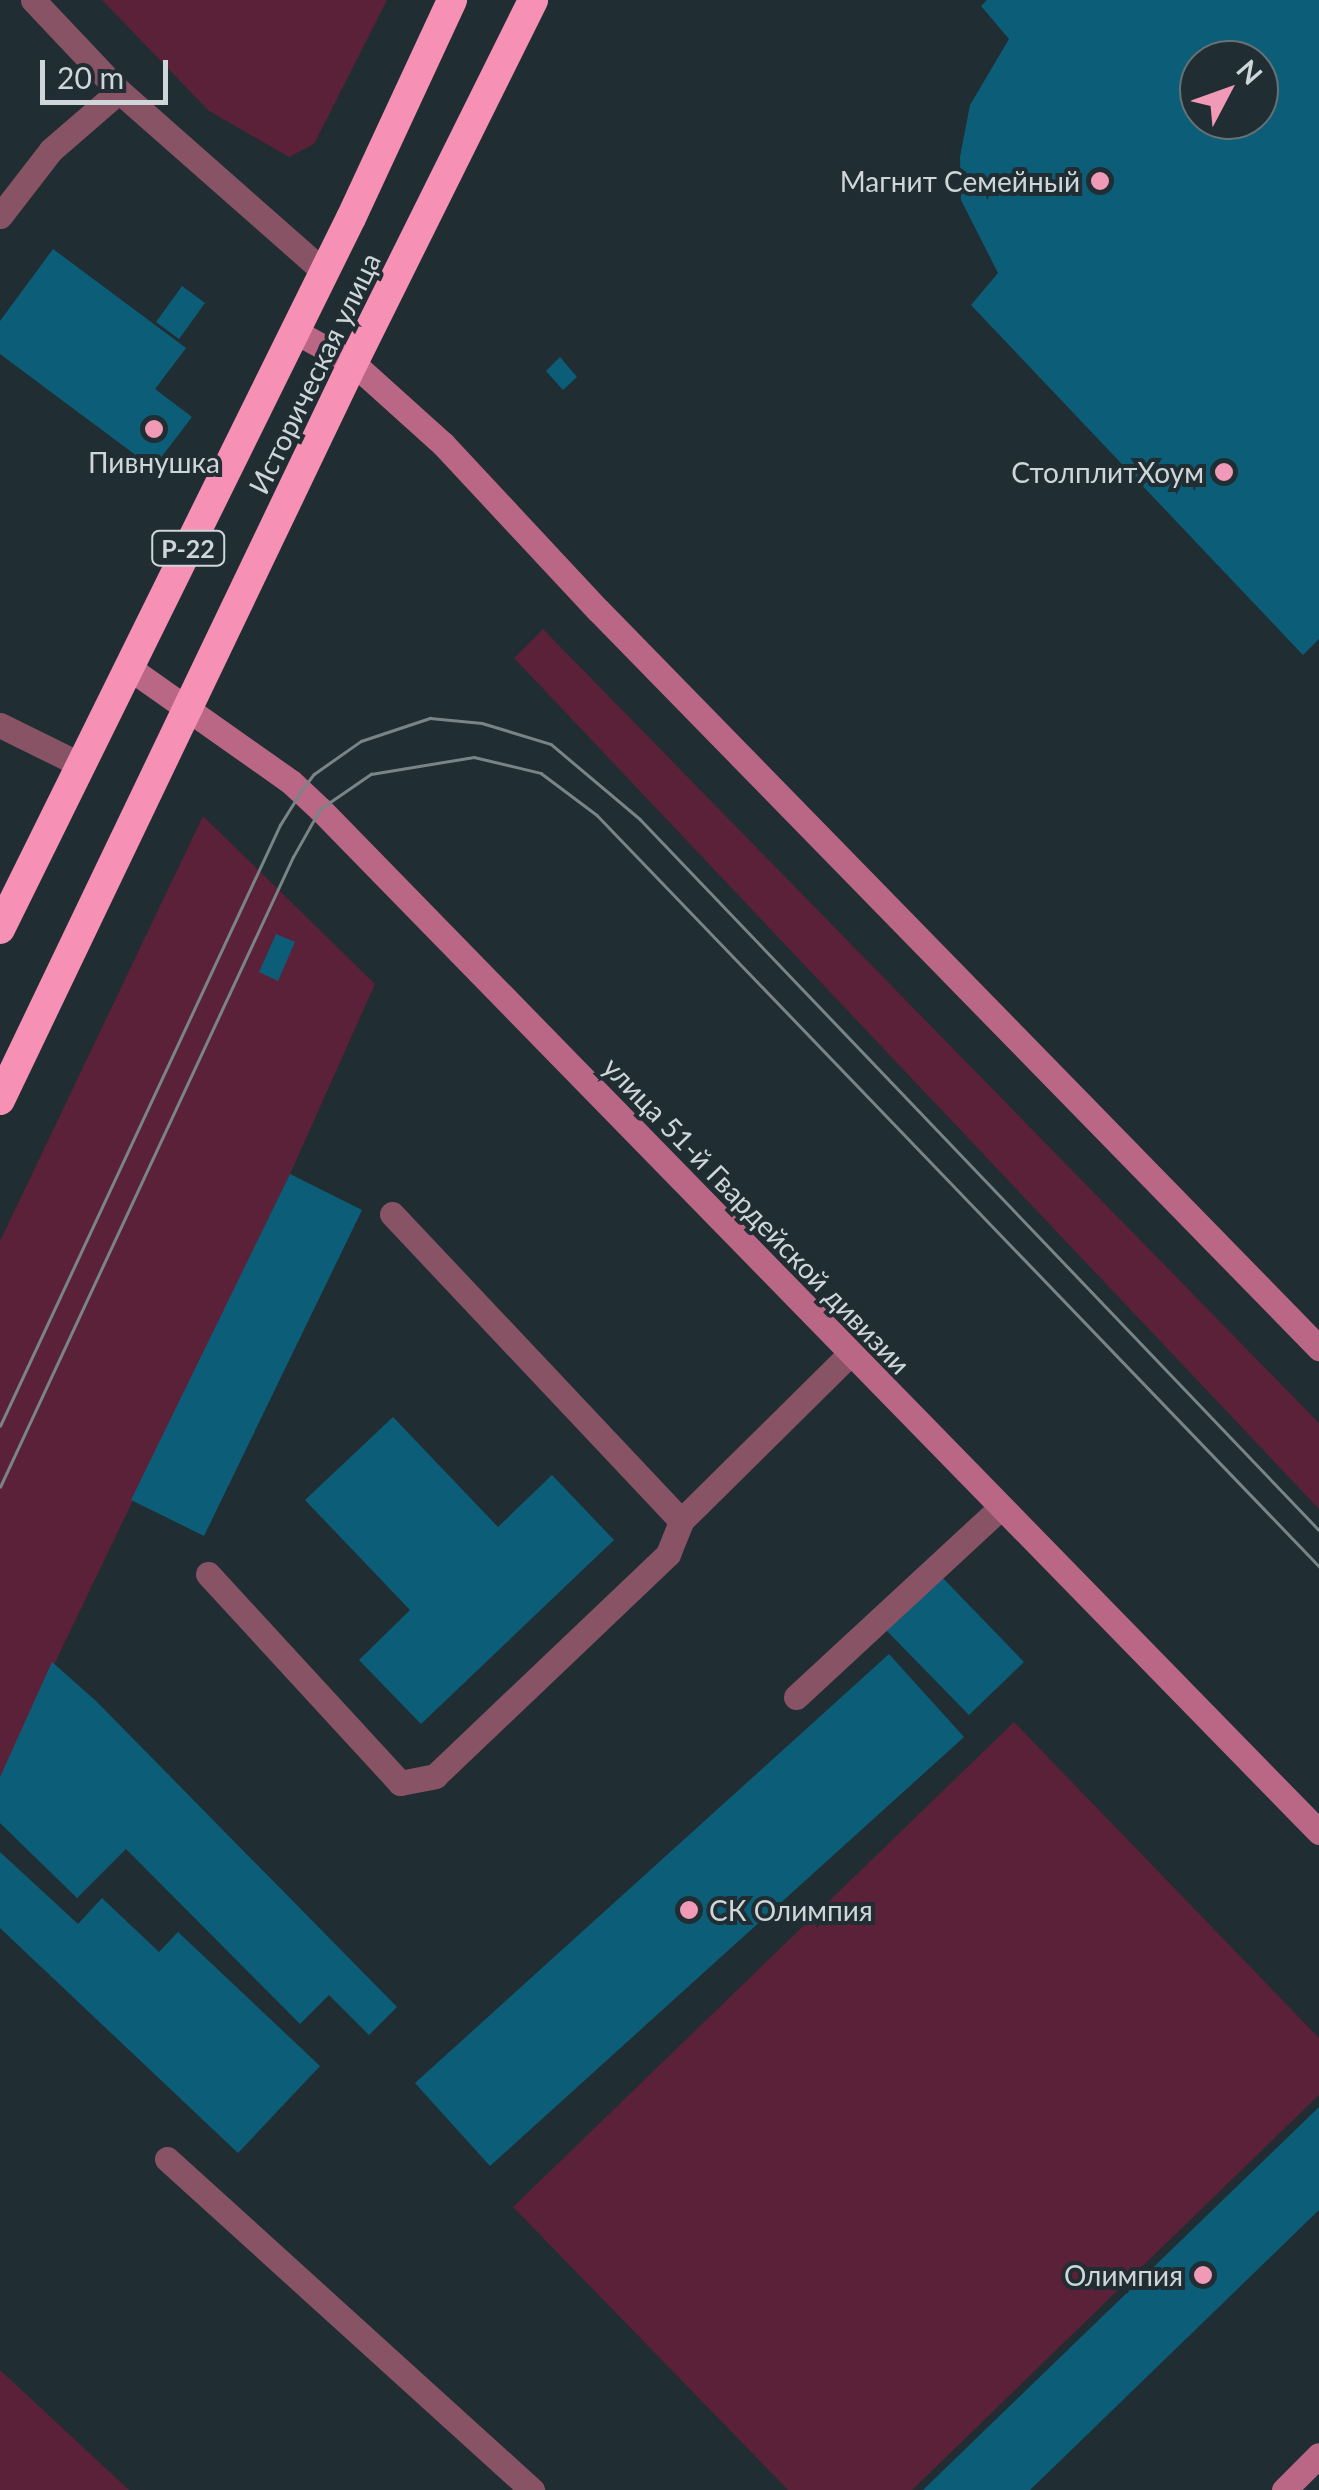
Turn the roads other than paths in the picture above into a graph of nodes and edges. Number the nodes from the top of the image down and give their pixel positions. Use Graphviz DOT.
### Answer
graph roads {
  1 [pos="32,0"];
  2 [pos="452,0"];
  3 [pos="533,0"];
  4 [pos="118,90"];
  5 [pos="0,216"];
  6 [pos="324,272"];
  7 [pos="294,331"];
  8 [pos="353,363"];
  9 [pos="128,667"];
  10 [pos="188,708"];
  11 [pos="0,725"];
  12 [pos="79,764"];
  13 [pos="0,930"];
  14 [pos="0,1100"];
  15 [pos="392,1214"];
  16 [pos="1318,1346"];
  17 [pos="850,1354"];
  18 [pos="1000,1508"];
  19 [pos="680,1521"];
  20 [pos="208,1574"];
  21 [pos="796,1696"];
  22 [pos="1319,1832"];
  23 [pos="167,2159"];
  24 [pos="1319,2456"];
  25 [pos="532,2490"];
  26 [pos="1284,2490"];
  1 -- 4 [label="street"];
  2 -- 6 [label="highway, Историческая улица / Р-22"];
  3 -- 8 [label="highway, Историческая улица / Р-22"];
  4 -- 5 [label="street"];
  4 -- 6 [label="street"];
  6 -- 7 [label="highway, Историческая улица / Р-22"];
  7 -- 8 [label="main road"];
  7 -- 9 [label="highway, Историческая улица / Р-22"];
  8 -- 10 [label="highway, Историческая улица / Р-22"];
  8 -- 16 [label="main road"];
  9 -- 10 [label="main road, улица 51-й Гвардейской дивизии"];
  9 -- 12 [label="highway, Историческая улица / Р-22"];
  10 -- 14 [label="highway, Историческая улица / Р-22"];
  10 -- 17 [label="main road, улица 51-й Гвардейской дивизии"];
  11 -- 12 [label="street"];
  12 -- 13 [label="highway, Историческая улица / Р-22"];
  15 -- 19 [label="street"];
  17 -- 18 [label="main road, улица 51-й Гвардейской дивизии"];
  17 -- 19 [label="street"];
  18 -- 21 [label="street"];
  18 -- 22 [label="main road, улица 51-й Гвардейской дивизии"];
  19 -- 20 [label="street"];
  23 -- 25 [label="street"];
  24 -- 26 [label="main road"];
}
